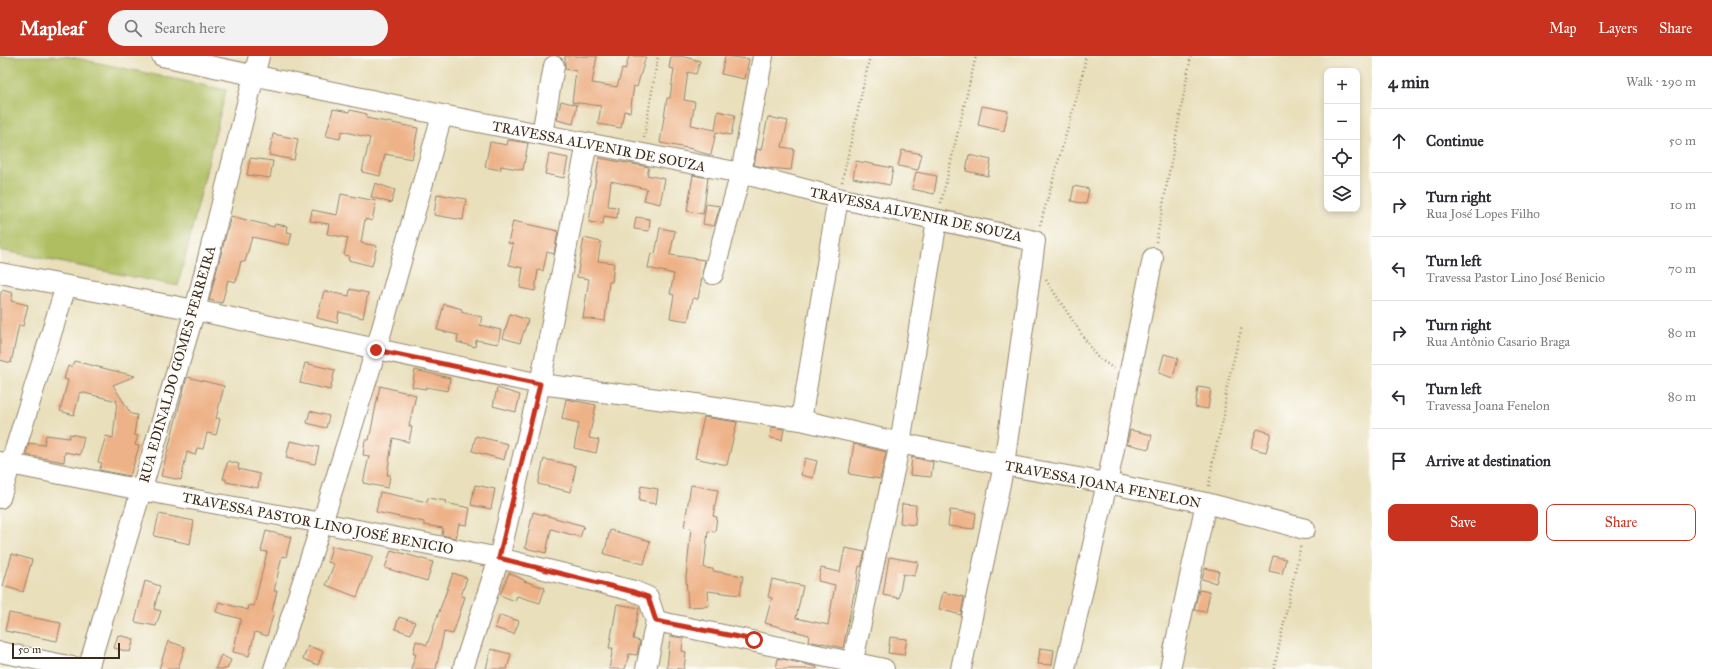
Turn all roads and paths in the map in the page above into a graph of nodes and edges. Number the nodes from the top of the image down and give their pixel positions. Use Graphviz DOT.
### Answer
graph roads {
  1 [pos="162,56"];
  2 [pos="658,56"];
  3 [pos="763,56"];
  4 [pos="870,56"];
  5 [pos="976,56"];
  6 [pos="1086,56"];
  7 [pos="1192,56"];
  8 [pos="257,65"];
  9 [pos="554,66"];
  10 [pos="442,115"];
  11 [pos="542,134"];
  12 [pos="587,143"];
  13 [pos="642,154"];
  14 [pos="741,173"];
  15 [pos="838,198"];
  16 [pos="937,220"];
  17 [pos="1035,240"];
  18 [pos="1153,258"];
  19 [pos="1031,261"];
  20 [pos="0,273"];
  21 [pos="713,274"];
  22 [pos="66,286"];
  23 [pos="195,310"];
  24 [pos="1242,326"];
  25 [pos="376,350"];
  26 [pos="1128,379"];
  27 [pos="540,384"];
  28 [pos="801,420"];
  29 [pos="900,444"];
  30 [pos="5,463"];
  31 [pos="1004,465"];
  32 [pos="1108,483"];
  33 [pos="141,490"];
  34 [pos="0,498"];
  35 [pos="1206,503"];
  36 [pos="322,523"];
  37 [pos="1305,529"];
  38 [pos="499,558"];
  39 [pos="656,621"];
  40 [pos="0,652"];
  41 [pos="852,666"];
  42 [pos="83,669"];
  43 [pos="88,669"];
  44 [pos="274,669"];
  45 [pos="463,669"];
  46 [pos="646,669"];
  47 [pos="884,669"];
  48 [pos="961,669"];
  49 [pos="1065,669"];
  50 [pos="1170,669"];
  51 [pos="1274,669"];
  1 -- 8 [label="street, TRAVESSA ALVENIR DE SOUZA"];
  2 -- 13 [label="path"];
  3 -- 14 [label="street"];
  4 -- 15 [label="path"];
  5 -- 16 [label="path"];
  6 -- 17 [label="path"];
  7 -- 18 [label="path"];
  8 -- 10 [label="street, TRAVESSA ALVENIR DE SOUZA"];
  8 -- 23 [label="street, RUA EDINALDO GOMES FERREIRA"];
  9 -- 11 [label="street"];
  10 -- 11 [label="street, TRAVESSA ALVENIR DE SOUZA"];
  10 -- 25 [label="street"];
  11 -- 12 [label="street, TRAVESSA ALVENIR DE SOUZA"];
  12 -- 13 [label="street, TRAVESSA ALVENIR DE SOUZA"];
  12 -- 27 [label="street"];
  13 -- 14 [label="street, TRAVESSA ALVENIR DE SOUZA"];
  14 -- 15 [label="street, TRAVESSA ALVENIR DE SOUZA"];
  14 -- 21 [label="street"];
  15 -- 16 [label="street, TRAVESSA ALVENIR DE SOUZA"];
  15 -- 28 [label="street"];
  16 -- 17 [label="street, TRAVESSA ALVENIR DE SOUZA"];
  16 -- 29 [label="street"];
  17 -- 19 [label="street"];
  18 -- 26 [label="street"];
  19 -- 26 [label="path"];
  19 -- 31 [label="street"];
  20 -- 22 [label="street"];
  22 -- 23 [label="street"];
  22 -- 30 [label="street"];
  23 -- 25 [label="street"];
  23 -- 33 [label="street, RUA EDINALDO GOMES FERREIRA"];
  24 -- 35 [label="path"];
  25 -- 27 [label="street"];
  25 -- 36 [label="street"];
  26 -- 32 [label="street"];
  27 -- 28 [label="street, TRAVESSA JOANA FENELON"];
  27 -- 38 [label="street"];
  28 -- 29 [label="street, TRAVESSA JOANA FENELON"];
  29 -- 31 [label="street, TRAVESSA JOANA FENELON"];
  29 -- 41 [label="street"];
  30 -- 33 [label="street, TRAVESSA PASTOR LINO JOSÉ BENICIO"];
  30 -- 34 [label="street"];
  31 -- 32 [label="street, TRAVESSA JOANA FENELON"];
  31 -- 48 [label="street"];
  32 -- 35 [label="street, TRAVESSA JOANA FENELON"];
  32 -- 49 [label="street"];
  33 -- 36 [label="street, TRAVESSA PASTOR LINO JOSÉ BENICIO"];
  33 -- 43 [label="street, RUA EDINALDO GOMES FERREIRA"];
  35 -- 37 [label="street, TRAVESSA JOANA FENELON"];
  35 -- 50 [label="street"];
  36 -- 38 [label="street, TRAVESSA PASTOR LINO JOSÉ BENICIO"];
  36 -- 44 [label="street"];
  37 -- 51 [label="path"];
  38 -- 39 [label="street, TRAVESSA PASTOR LINO JOSÉ BENICIO"];
  38 -- 45 [label="street"];
  39 -- 41 [label="street"];
  39 -- 46 [label="street"];
  40 -- 42 [label="street"];
  41 -- 47 [label="street"];
}
